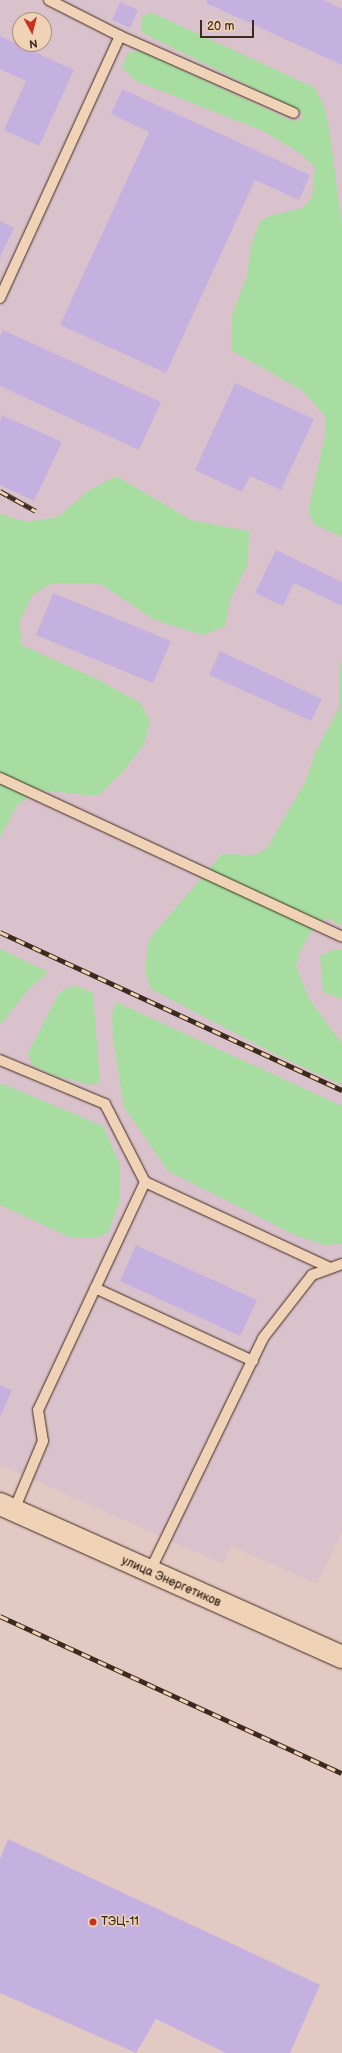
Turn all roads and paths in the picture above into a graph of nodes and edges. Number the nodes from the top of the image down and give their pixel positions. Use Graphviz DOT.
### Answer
graph roads {
  1 [pos="49,0"];
  2 [pos="120,36"];
  3 [pos="294,113"];
  4 [pos="0,298"];
  5 [pos="0,778"];
  6 [pos="342,937"];
  7 [pos="0,1060"];
  8 [pos="145,1182"];
  9 [pos="342,1264"];
  10 [pos="330,1268"];
  11 [pos="95,1288"];
  12 [pos="253,1361"];
  13 [pos="7,1507"];
  14 [pos="149,1573"];
  15 [pos="342,1657"];
  1 -- 2 [label="lane"];
  2 -- 3 [label="lane"];
  2 -- 4 [label="lane"];
  5 -- 6 [label="lane"];
  7 -- 8 [label="lane"];
  8 -- 10 [label="lane"];
  8 -- 11 [label="lane"];
  9 -- 10 [label="lane"];
  10 -- 12 [label="lane"];
  11 -- 12 [label="lane"];
  11 -- 13 [label="lane"];
  12 -- 14 [label="lane"];
  13 -- 14 [label="street, улица Энергетиков"];
  14 -- 15 [label="street, улица Энергетиков"];
}
